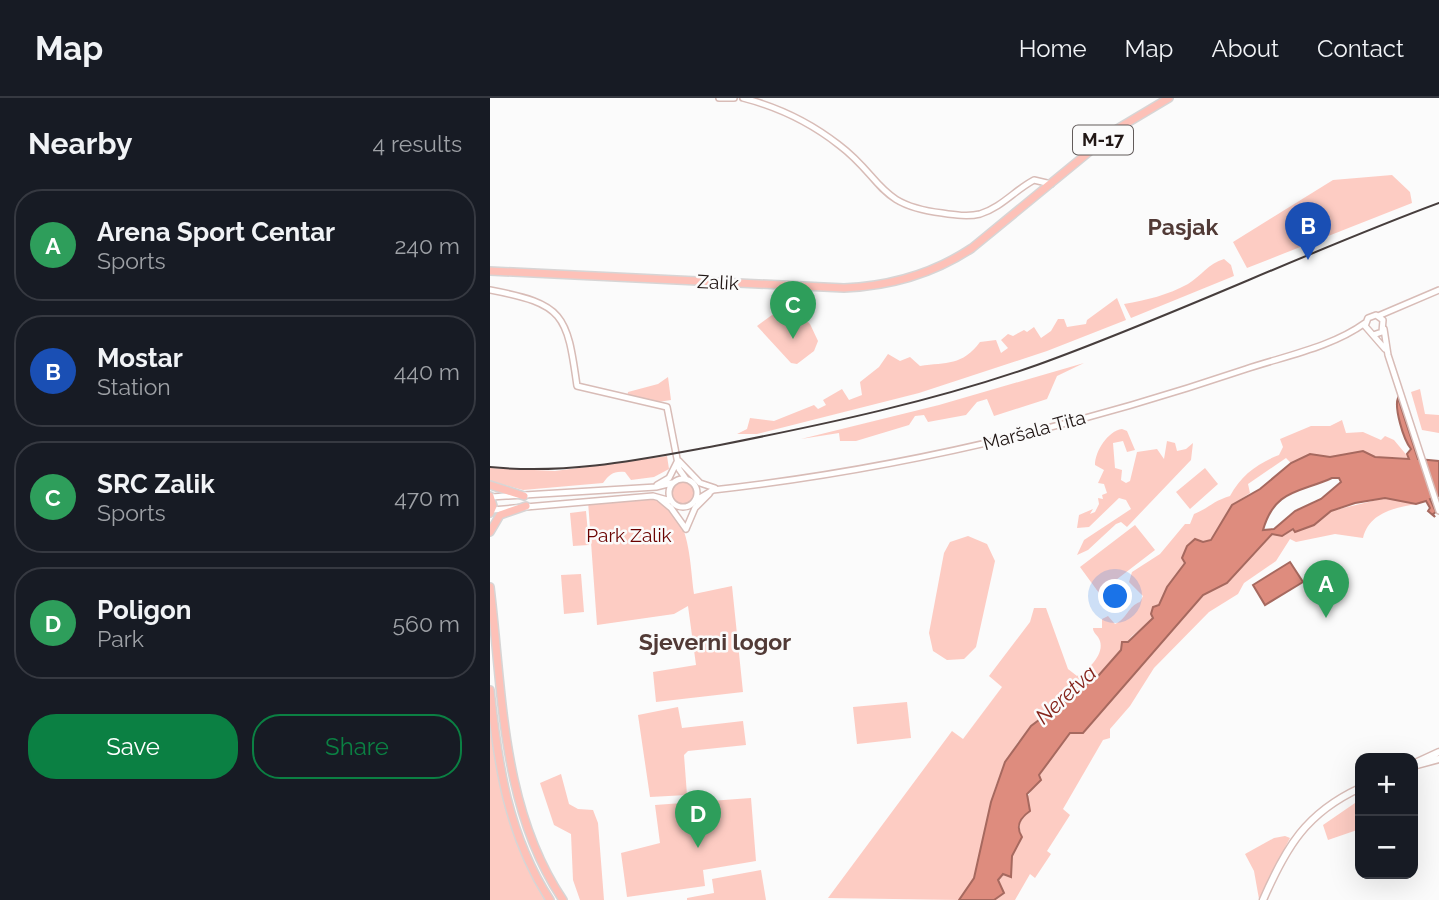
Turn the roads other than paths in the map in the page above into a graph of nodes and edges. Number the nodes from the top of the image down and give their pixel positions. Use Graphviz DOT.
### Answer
graph roads {
  1 [pos="719,98"];
  2 [pos="734,98"];
  3 [pos="743,98"];
  4 [pos="1169,98"];
  5 [pos="1028,183"];
  6 [pos="1051,184"];
  7 [pos="1043,190"];
  8 [pos="490,271"];
  9 [pos="490,290"];
  10 [pos="1439,290"];
  11 [pos="1395,310"];
  12 [pos="1378,316"];
  13 [pos="1365,323"];
  14 [pos="1384,326"];
  15 [pos="1346,334"];
  16 [pos="1372,335"];
  17 [pos="1388,355"];
  18 [pos="678,459"];
  19 [pos="679,468"];
  20 [pos="686,479"];
  21 [pos="673,483"];
  22 [pos="694,483"];
  23 [pos="490,485"];
  24 [pos="653,487"];
  25 [pos="722,489"];
  26 [pos="713,490"];
  27 [pos="491,496"];
  28 [pos="524,496"];
  29 [pos="653,496"];
  30 [pos="671,501"];
  31 [pos="695,501"];
  32 [pos="526,506"];
  33 [pos="491,511"];
  34 [pos="1439,511"];
  35 [pos="490,532"];
  36 [pos="490,587"];
  37 [pos="490,690"];
  38 [pos="1439,752"];
  39 [pos="1439,759"];
  40 [pos="1418,762"];
  41 [pos="1418,764"];
  42 [pos="1355,792"];
  43 [pos="550,900"];
  44 [pos="564,900"];
  45 [pos="1263,900"];
  1 -- 2 [label="street"];
  3 -- 5 [label="street"];
  4 -- 6 [label="main road, M-17"];
  5 -- 6 [label="street"];
  5 -- 7 [label="street"];
  6 -- 7 [label="main road, M-17"];
  7 -- 8 [label="main road, Zalik / M-17"];
  9 -- 18 [label="street"];
  10 -- 11 [label="street"];
  11 -- 12 [label="street"];
  11 -- 14 [label="street"];
  12 -- 13 [label="street, Maršala Tita"];
  12 -- 14 [label="street"];
  13 -- 15 [label="street, Maršala Tita"];
  13 -- 16 [label="street"];
  14 -- 16 [label="street"];
  14 -- 17 [label="street"];
  15 -- 16 [label="street, Maršala Tita"];
  15 -- 25 [label="street, Maršala Tita"];
  16 -- 17 [label="street"];
  17 -- 34 [label="street"];
  18 -- 19 [label="street"];
  18 -- 24 [label="street"];
  18 -- 25 [label="street"];
  19 -- 20 [label="street"];
  19 -- 21 [label="street"];
  20 -- 21 [label="street"];
  20 -- 22 [label="street"];
  21 -- 24 [label="street"];
  21 -- 30 [label="street"];
  22 -- 26 [label="street, Maršala Tita"];
  22 -- 31 [label="street"];
  23 -- 28 [label="main road"];
  24 -- 28 [label="street"];
  25 -- 26 [label="street, Maršala Tita"];
  25 -- 29 [label="street"];
  26 -- 31 [label="street, Maršala Tita"];
  27 -- 28 [label="street"];
  27 -- 33 [label="main road"];
  29 -- 30 [label="street"];
  29 -- 32 [label="street"];
  30 -- 31 [label="street"];
  32 -- 33 [label="street"];
  32 -- 35 [label="main road"];
  36 -- 44 [label="main road"];
  37 -- 43 [label="main road"];
  38 -- 40 [label="main road"];
  39 -- 41 [label="main road"];
  42 -- 45 [label="main road"];
}
